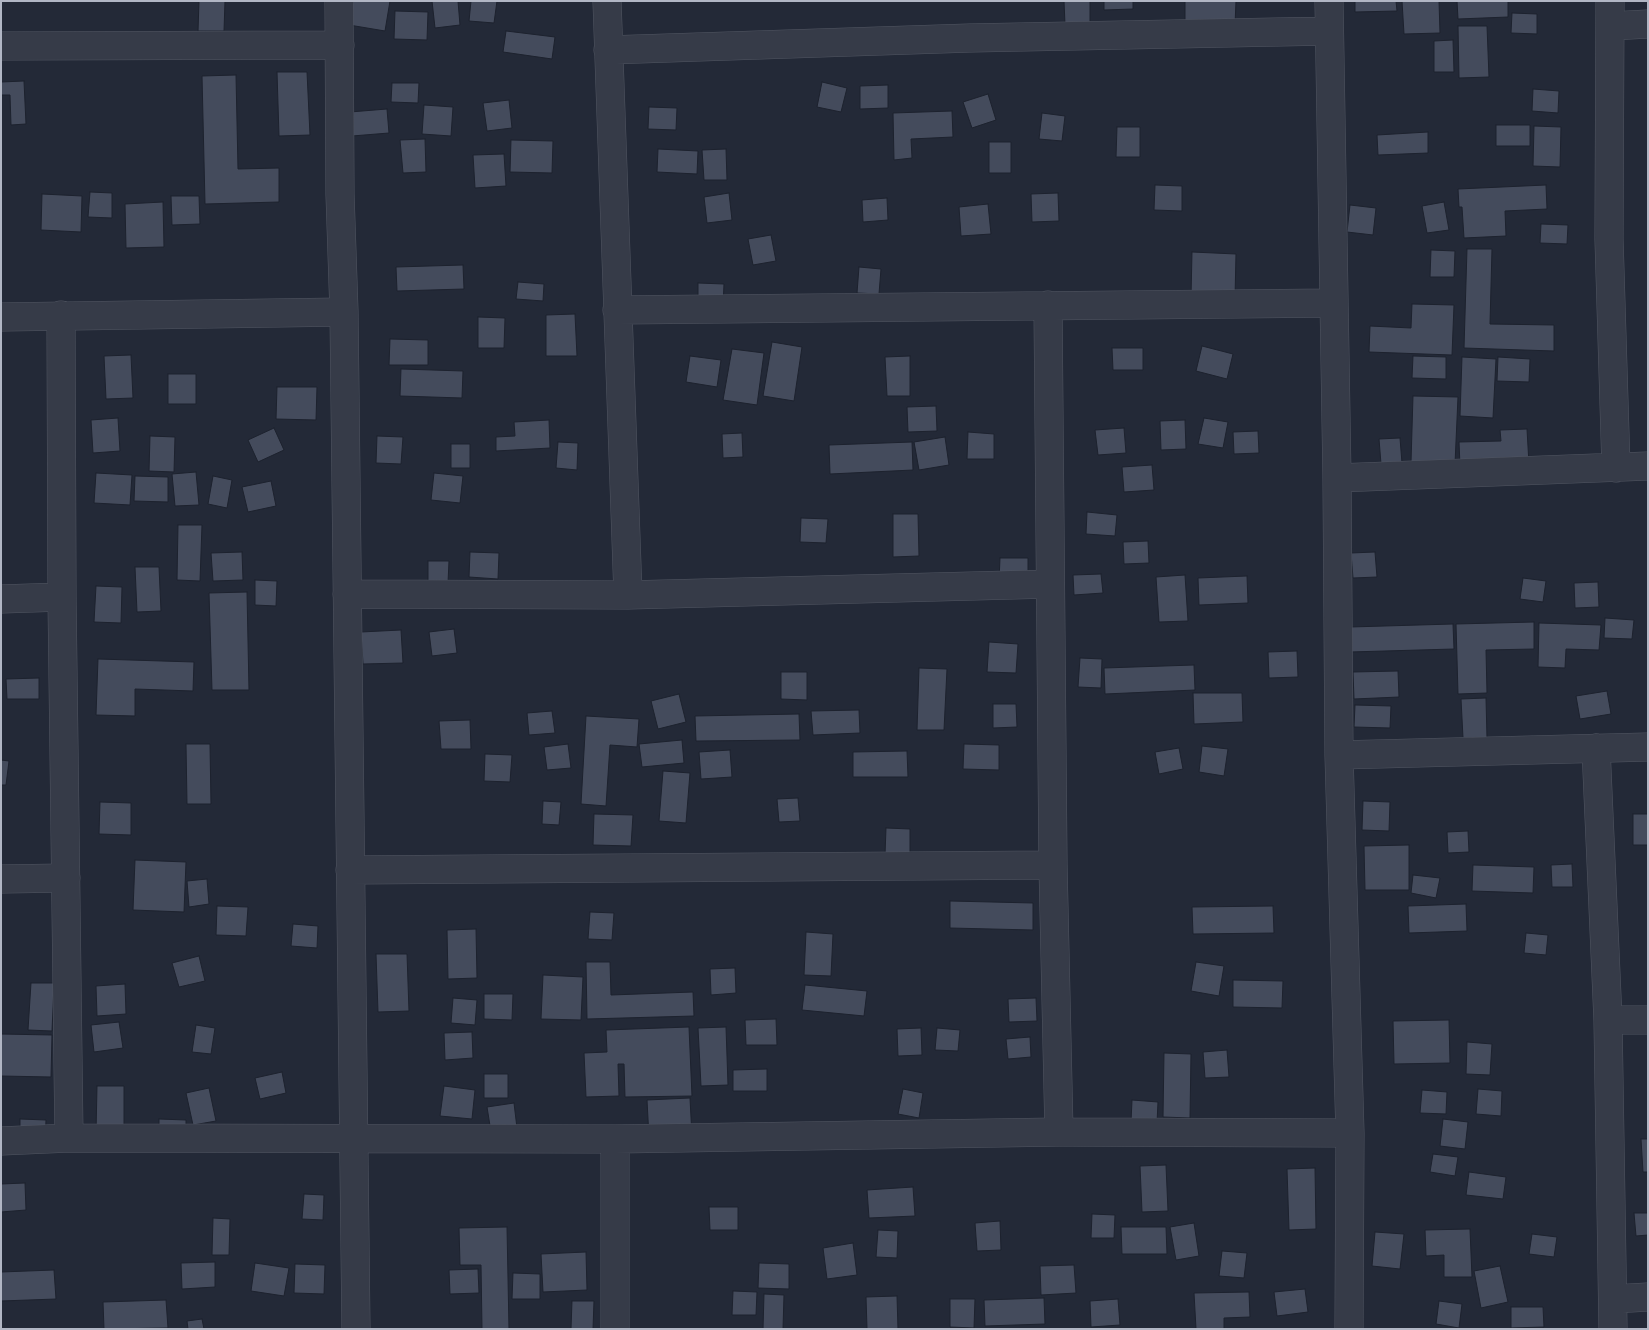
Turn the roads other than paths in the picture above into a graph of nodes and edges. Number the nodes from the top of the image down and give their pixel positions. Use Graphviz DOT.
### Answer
graph roads {
  1 [pos="339,1"];
  2 [pos="607,1"];
  3 [pos="1329,1"];
  4 [pos="1610,14"];
  5 [pos="1648,24"];
  6 [pos="1329,31"];
  7 [pos="340,45"];
  8 [pos="1,46"];
  9 [pos="608,50"];
  10 [pos="1334,303"];
  11 [pos="1048,305"];
  12 [pos="617,310"];
  13 [pos="344,312"];
  14 [pos="61,315"];
  15 [pos="1,317"];
  16 [pos="1648,466"];
  17 [pos="1616,468"];
  18 [pos="1337,478"];
  19 [pos="1050,584"];
  20 [pos="347,594"];
  21 [pos="628,595"];
  22 [pos="62,597"];
  23 [pos="1,599"];
  24 [pos="1648,747"];
  25 [pos="1596,748"];
  26 [pos="1339,756"];
  27 [pos="1053,865"];
  28 [pos="350,870"];
  29 [pos="66,878"];
  30 [pos="1,879"];
  31 [pos="1608,1020"];
  32 [pos="1648,1020"];
  33 [pos="1059,1132"];
  34 [pos="1350,1133"];
  35 [pos="69,1138"];
  36 [pos="354,1140"];
  37 [pos="615,1140"];
  38 [pos="1,1141"];
  39 [pos="1648,1297"];
  40 [pos="1613,1299"];
  41 [pos="356,1329"];
  42 [pos="614,1329"];
  43 [pos="1350,1329"];
  44 [pos="1613,1329"];
  1 -- 7 [label="street"];
  2 -- 9 [label="street"];
  3 -- 6 [label="street"];
  4 -- 5 [label="street"];
  4 -- 17 [label="street"];
  6 -- 9 [label="street"];
  6 -- 10 [label="street"];
  7 -- 8 [label="street"];
  7 -- 13 [label="street"];
  9 -- 12 [label="street"];
  10 -- 11 [label="street"];
  10 -- 18 [label="street"];
  11 -- 12 [label="street"];
  11 -- 19 [label="street"];
  12 -- 21 [label="street"];
  13 -- 14 [label="street"];
  13 -- 20 [label="street"];
  14 -- 15 [label="street"];
  14 -- 22 [label="street"];
  16 -- 17 [label="street"];
  17 -- 18 [label="street"];
  18 -- 26 [label="street"];
  19 -- 21 [label="street"];
  19 -- 27 [label="street"];
  20 -- 21 [label="street"];
  20 -- 28 [label="street"];
  22 -- 23 [label="street"];
  22 -- 29 [label="street"];
  24 -- 25 [label="street"];
  25 -- 26 [label="street"];
  25 -- 31 [label="street"];
  26 -- 34 [label="street"];
  27 -- 28 [label="street"];
  27 -- 33 [label="street"];
  28 -- 36 [label="street"];
  29 -- 30 [label="street"];
  29 -- 35 [label="street"];
  31 -- 32 [label="street"];
  31 -- 40 [label="street"];
  33 -- 34 [label="street"];
  33 -- 37 [label="street"];
  34 -- 43 [label="street"];
  35 -- 36 [label="street"];
  35 -- 38 [label="street"];
  36 -- 37 [label="street"];
  36 -- 41 [label="street"];
  37 -- 42 [label="street"];
  39 -- 40 [label="street"];
  40 -- 44 [label="street"];
}
